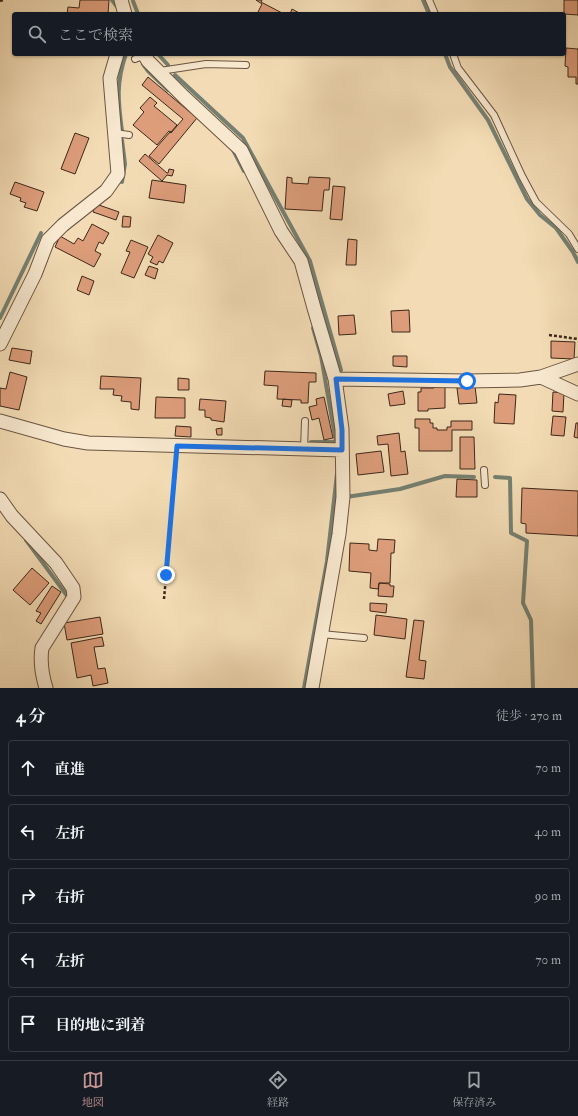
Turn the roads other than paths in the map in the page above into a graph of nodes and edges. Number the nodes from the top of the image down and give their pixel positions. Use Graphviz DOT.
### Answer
graph roads {
  1 [pos="121,0"];
  2 [pos="429,0"];
  3 [pos="124,12"];
  4 [pos="433,12"];
  5 [pos="116,56"];
  6 [pos="141,56"];
  7 [pos="454,56"];
  8 [pos="246,66"];
  9 [pos="158,71"];
  10 [pos="115,133"];
  11 [pos="129,135"];
  12 [pos="578,249"];
  13 [pos="0,344"];
  14 [pos="578,364"];
  15 [pos="541,377"];
  16 [pos="336,379"];
  17 [pos="578,394"];
  18 [pos="0,421"];
  19 [pos="305,421"];
  20 [pos="304,449"];
  21 [pos="342,450"];
  22 [pos="484,470"];
  23 [pos="485,485"];
  24 [pos="0,499"];
  25 [pos="321,634"];
  26 [pos="364,638"];
  27 [pos="46,688"];
  28 [pos="312,688"];
  1 -- 3 [label="street"];
  2 -- 4 [label="lane"];
  5 -- 10 [label="street"];
  6 -- 9 [label="street"];
  7 -- 12 [label="lane"];
  8 -- 9 [label="lane"];
  9 -- 16 [label="street"];
  10 -- 11 [label="lane"];
  10 -- 13 [label="street"];
  14 -- 15 [label="street"];
  15 -- 16 [label="street"];
  15 -- 17 [label="street"];
  16 -- 21 [label="street"];
  18 -- 20 [label="street"];
  19 -- 20 [label="lane"];
  20 -- 21 [label="street"];
  21 -- 25 [label="street"];
  22 -- 23 [label="lane"];
  24 -- 27 [label="street"];
  25 -- 26 [label="lane"];
  25 -- 28 [label="street"];
}
